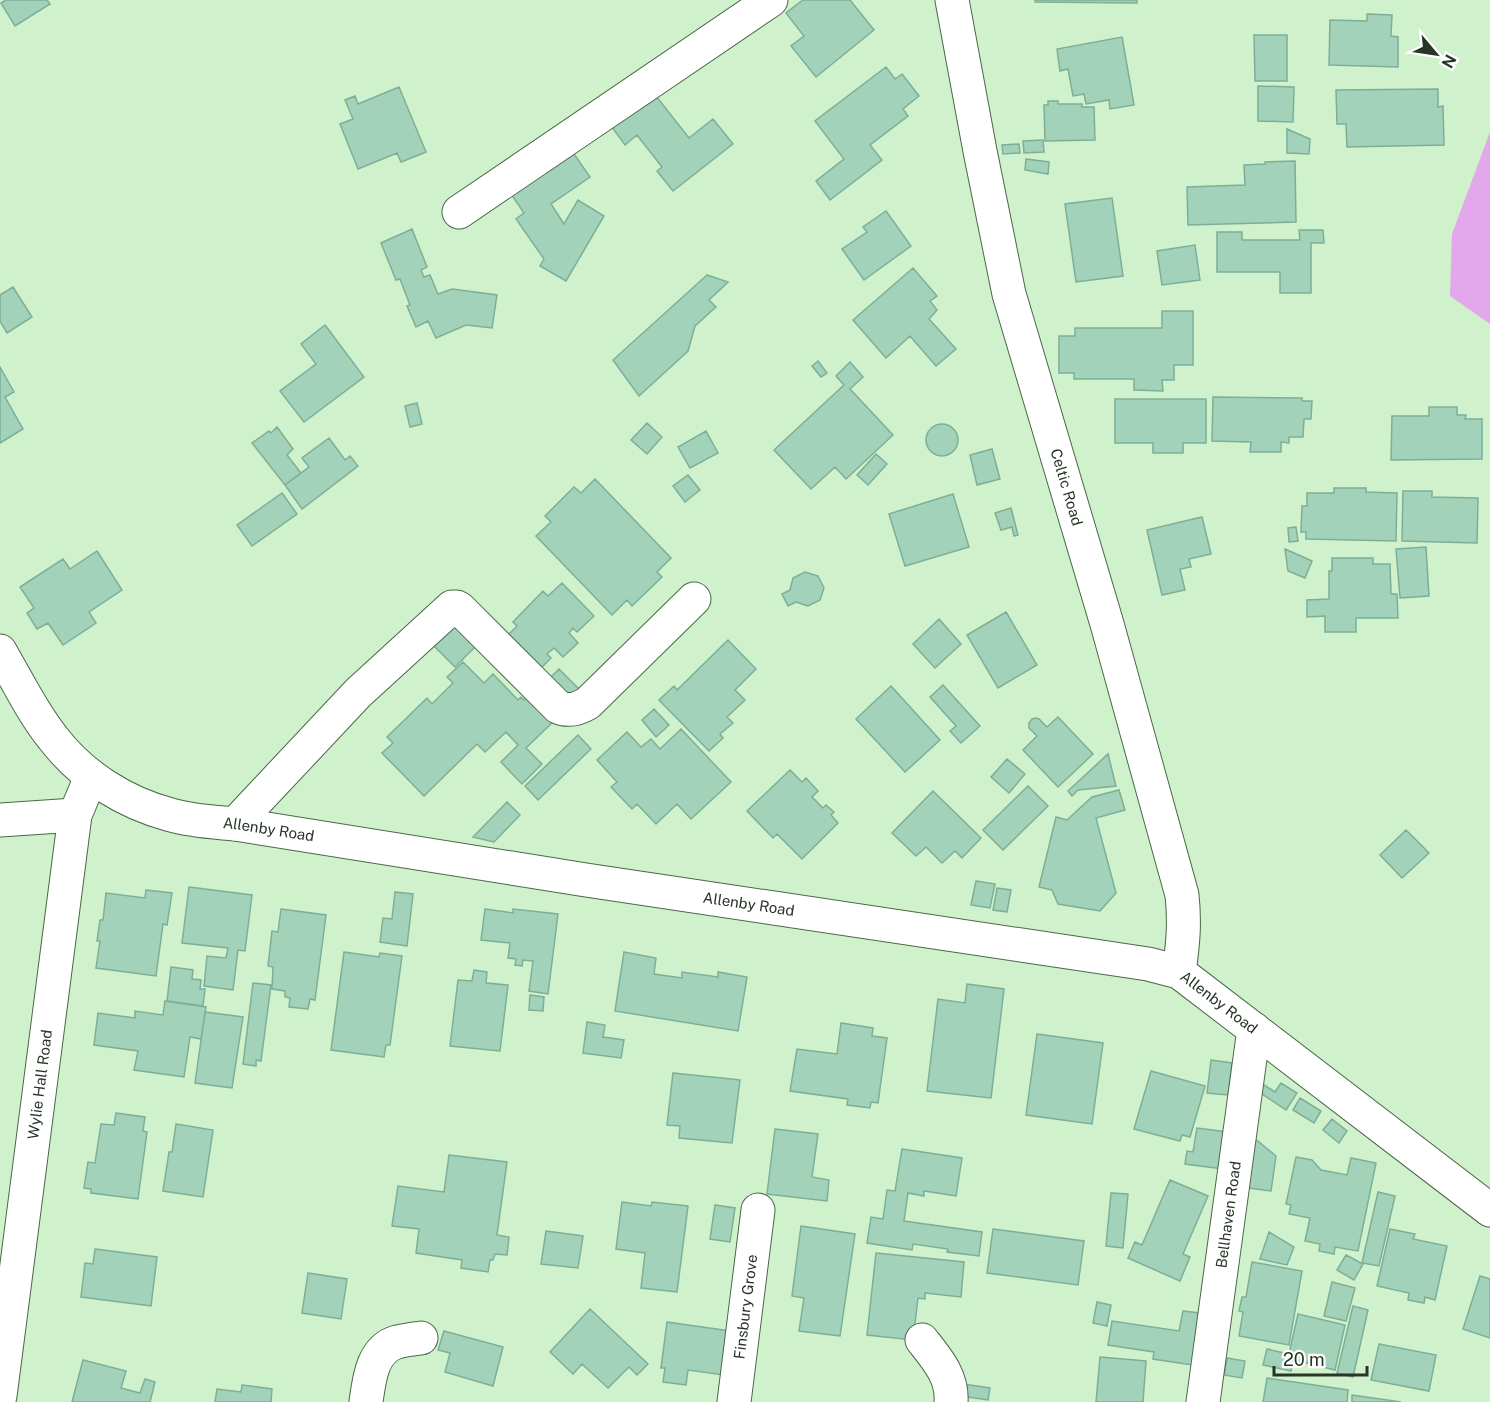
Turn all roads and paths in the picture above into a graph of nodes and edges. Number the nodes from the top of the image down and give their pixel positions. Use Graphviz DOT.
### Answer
graph roads {
  1 [pos="771,0"];
  2 [pos="952,0"];
  3 [pos="459,212"];
  4 [pos="694,599"];
  5 [pos="0,651"];
  6 [pos="91,777"];
  7 [pos="75,815"];
  8 [pos="0,820"];
  9 [pos="235,824"];
  10 [pos="1179,972"];
  11 [pos="1254,1029"];
  12 [pos="758,1210"];
  13 [pos="1490,1210"];
  14 [pos="421,1338"];
  15 [pos="922,1340"];
  16 [pos="0,1396"];
  17 [pos="366,1402"];
  18 [pos="734,1402"];
  19 [pos="951,1402"];
  20 [pos="1203,1402"];
  1 -- 3 [label="street"];
  2 -- 10 [label="street, Celtic Road"];
  4 -- 9 [label="street"];
  5 -- 6 [label="street, Allenby Road"];
  6 -- 7 [label="street, Wylie Hall Road"];
  6 -- 9 [label="street, Allenby Road"];
  7 -- 8 [label="street"];
  7 -- 16 [label="street, Wylie Hall Road"];
  9 -- 10 [label="street, Allenby Road"];
  10 -- 11 [label="street, Allenby Road"];
  11 -- 13 [label="street, Allenby Road"];
  11 -- 20 [label="street, Bellhaven Road"];
  12 -- 18 [label="street, Finsbury Grove"];
  14 -- 17 [label="street"];
  15 -- 19 [label="street"];
}
